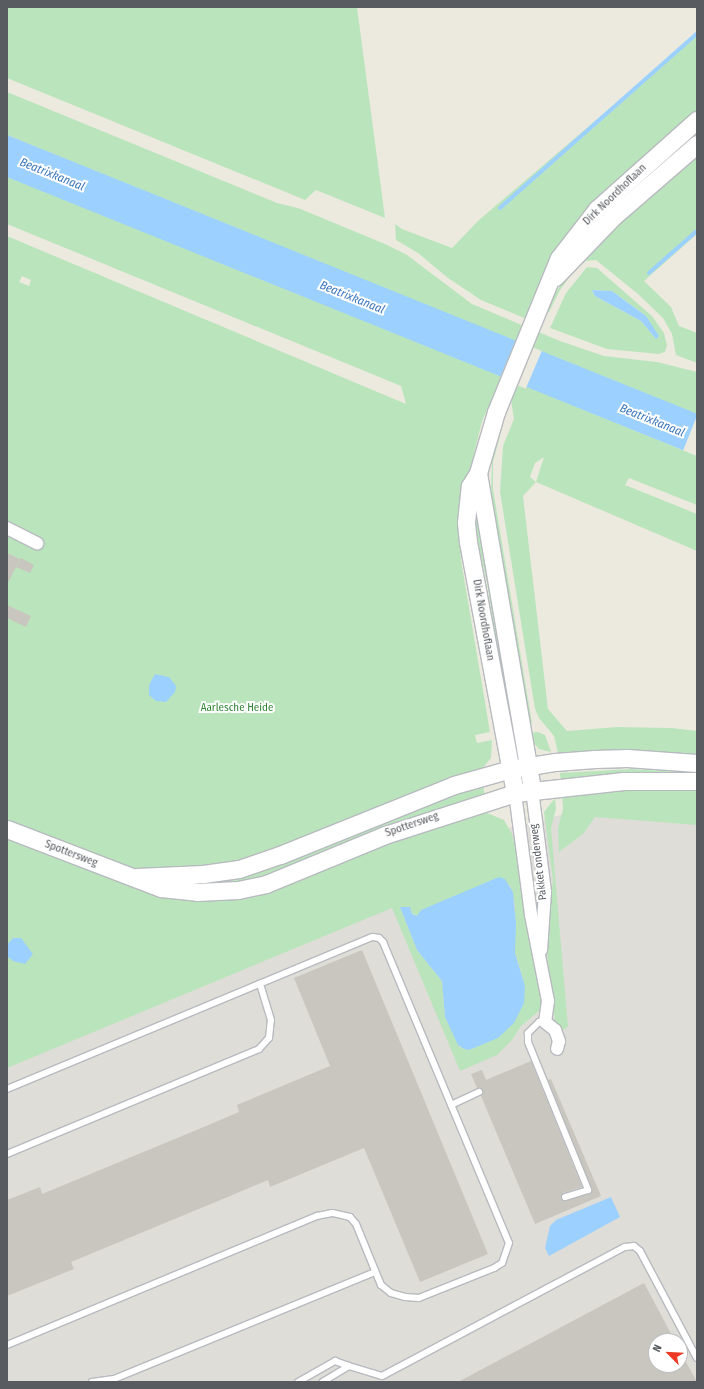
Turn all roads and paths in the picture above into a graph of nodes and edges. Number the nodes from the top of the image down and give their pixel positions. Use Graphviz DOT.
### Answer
graph roads {
  1 [pos="697,120"];
  2 [pos="697,144"];
  3 [pos="550,283"];
  4 [pos="478,473"];
  5 [pos="7,528"];
  6 [pos="38,543"];
  7 [pos="697,763"];
  8 [pos="529,766"];
  9 [pos="510,769"];
  10 [pos="697,781"];
  11 [pos="532,790"];
  12 [pos="515,793"];
  13 [pos="7,829"];
  14 [pos="135,877"];
  15 [pos="540,957"];
  16 [pos="260,984"];
  17 [pos="545,1022"];
  18 [pos="557,1049"];
  19 [pos="7,1089"];
  20 [pos="479,1092"];
  21 [pos="451,1105"];
  22 [pos="7,1154"];
  23 [pos="565,1197"];
  24 [pos="375,1272"];
  25 [pos="7,1345"];
  26 [pos="697,1358"];
  27 [pos="349,1366"];
  28 [pos="92,1382"];
  29 [pos="298,1382"];
  30 [pos="322,1382"];
  1 -- 3 [label="main road, Dirk Noordhoflaan"];
  2 -- 3 [label="main road, Dirk Noordhoflaan"];
  3 -- 4 [label="main road, Dirk Noordhoflaan"];
  4 -- 8 [label="main road, Dirk Noordhoflaan"];
  4 -- 9 [label="main road, Dirk Noordhoflaan"];
  5 -- 6 [label="street"];
  7 -- 8 [label="main road, Spottersweg"];
  8 -- 9 [label="main road, Spottersweg"];
  8 -- 11 [label="main road, Dirk Noordhoflaan"];
  9 -- 12 [label="main road, Dirk Noordhoflaan"];
  9 -- 14 [label="main road, Spottersweg"];
  10 -- 11 [label="main road, Spottersweg"];
  11 -- 12 [label="main road, Spottersweg"];
  11 -- 15 [label="street, Pakket onderweg"];
  12 -- 14 [label="main road, Spottersweg"];
  12 -- 15 [label="street, Pakket onderweg"];
  13 -- 14 [label="main road, Spottersweg"];
  15 -- 17 [label="street, Pakket onderweg"];
  16 -- 19 [label="lane"];
  16 -- 21 [label="lane"];
  16 -- 22 [label="lane"];
  17 -- 18 [label="street"];
  17 -- 23 [label="lane"];
  20 -- 21 [label="lane"];
  21 -- 24 [label="lane"];
  24 -- 25 [label="lane"];
  24 -- 28 [label="lane"];
  26 -- 27 [label="lane"];
  27 -- 29 [label="lane"];
  27 -- 30 [label="lane"];
}
